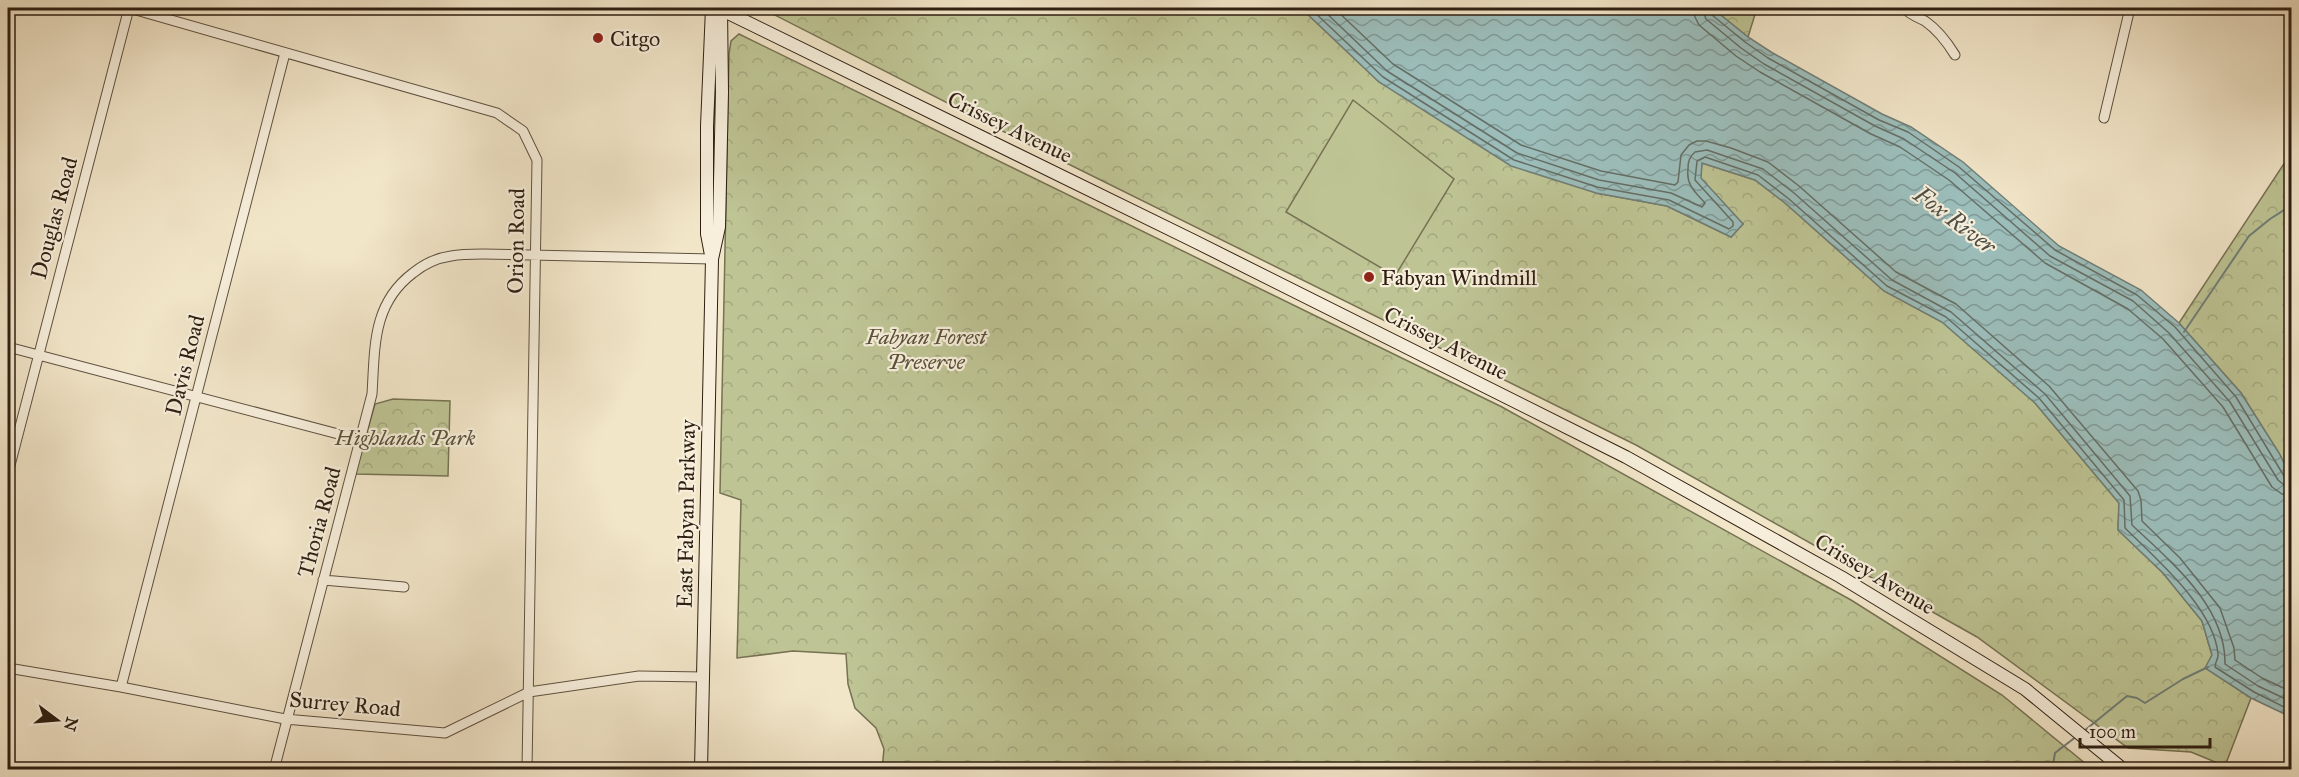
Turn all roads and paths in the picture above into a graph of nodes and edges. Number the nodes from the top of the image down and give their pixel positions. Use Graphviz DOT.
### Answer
graph roads {
  1 [pos="129,8"];
  2 [pos="718,8"];
  3 [pos="1904,8"];
  4 [pos="2130,8"];
  5 [pos="285,52"];
  6 [pos="1955,55"];
  7 [pos="2104,118"];
  8 [pos="536,255"];
  9 [pos="712,259"];
  10 [pos="8,347"];
  11 [pos="38,356"];
  12 [pos="197,397"];
  13 [pos="361,440"];
  14 [pos="8,473"];
  15 [pos="323,580"];
  16 [pos="404,587"];
  17 [pos="8,668"];
  18 [pos="704,677"];
  19 [pos="122,687"];
  20 [pos="529,692"];
  21 [pos="285,719"];
  22 [pos="274,770"];
  23 [pos="527,770"];
  24 [pos="701,770"];
  25 [pos="2124,770"];
  1 -- 5 [label="street, Orion Road"];
  1 -- 11 [label="street, Douglas Road"];
  2 -- 9 [label="main road, East Fabyan Parkway"];
  2 -- 25 [label="main road, Crissey Avenue"];
  3 -- 6 [label="street"];
  4 -- 7 [label="street"];
  5 -- 8 [label="street, Orion Road"];
  5 -- 12 [label="street, Davis Road"];
  8 -- 9 [label="street, Thoria Road"];
  8 -- 13 [label="street, Thoria Road"];
  8 -- 20 [label="street, Orion Road"];
  9 -- 18 [label="main road, East Fabyan Parkway"];
  10 -- 11 [label="street"];
  11 -- 12 [label="street"];
  11 -- 14 [label="street, Douglas Road"];
  12 -- 13 [label="street"];
  12 -- 19 [label="street, Davis Road"];
  13 -- 15 [label="street, Thoria Road"];
  15 -- 16 [label="street"];
  15 -- 21 [label="street, Thoria Road"];
  17 -- 19 [label="street, Surrey Road"];
  18 -- 20 [label="street, Surrey Road"];
  18 -- 24 [label="main road, East Fabyan Parkway"];
  19 -- 21 [label="street, Surrey Road"];
  20 -- 21 [label="street, Surrey Road"];
  20 -- 23 [label="street, Orion Road"];
  21 -- 22 [label="street, Thoria Road"];
}
